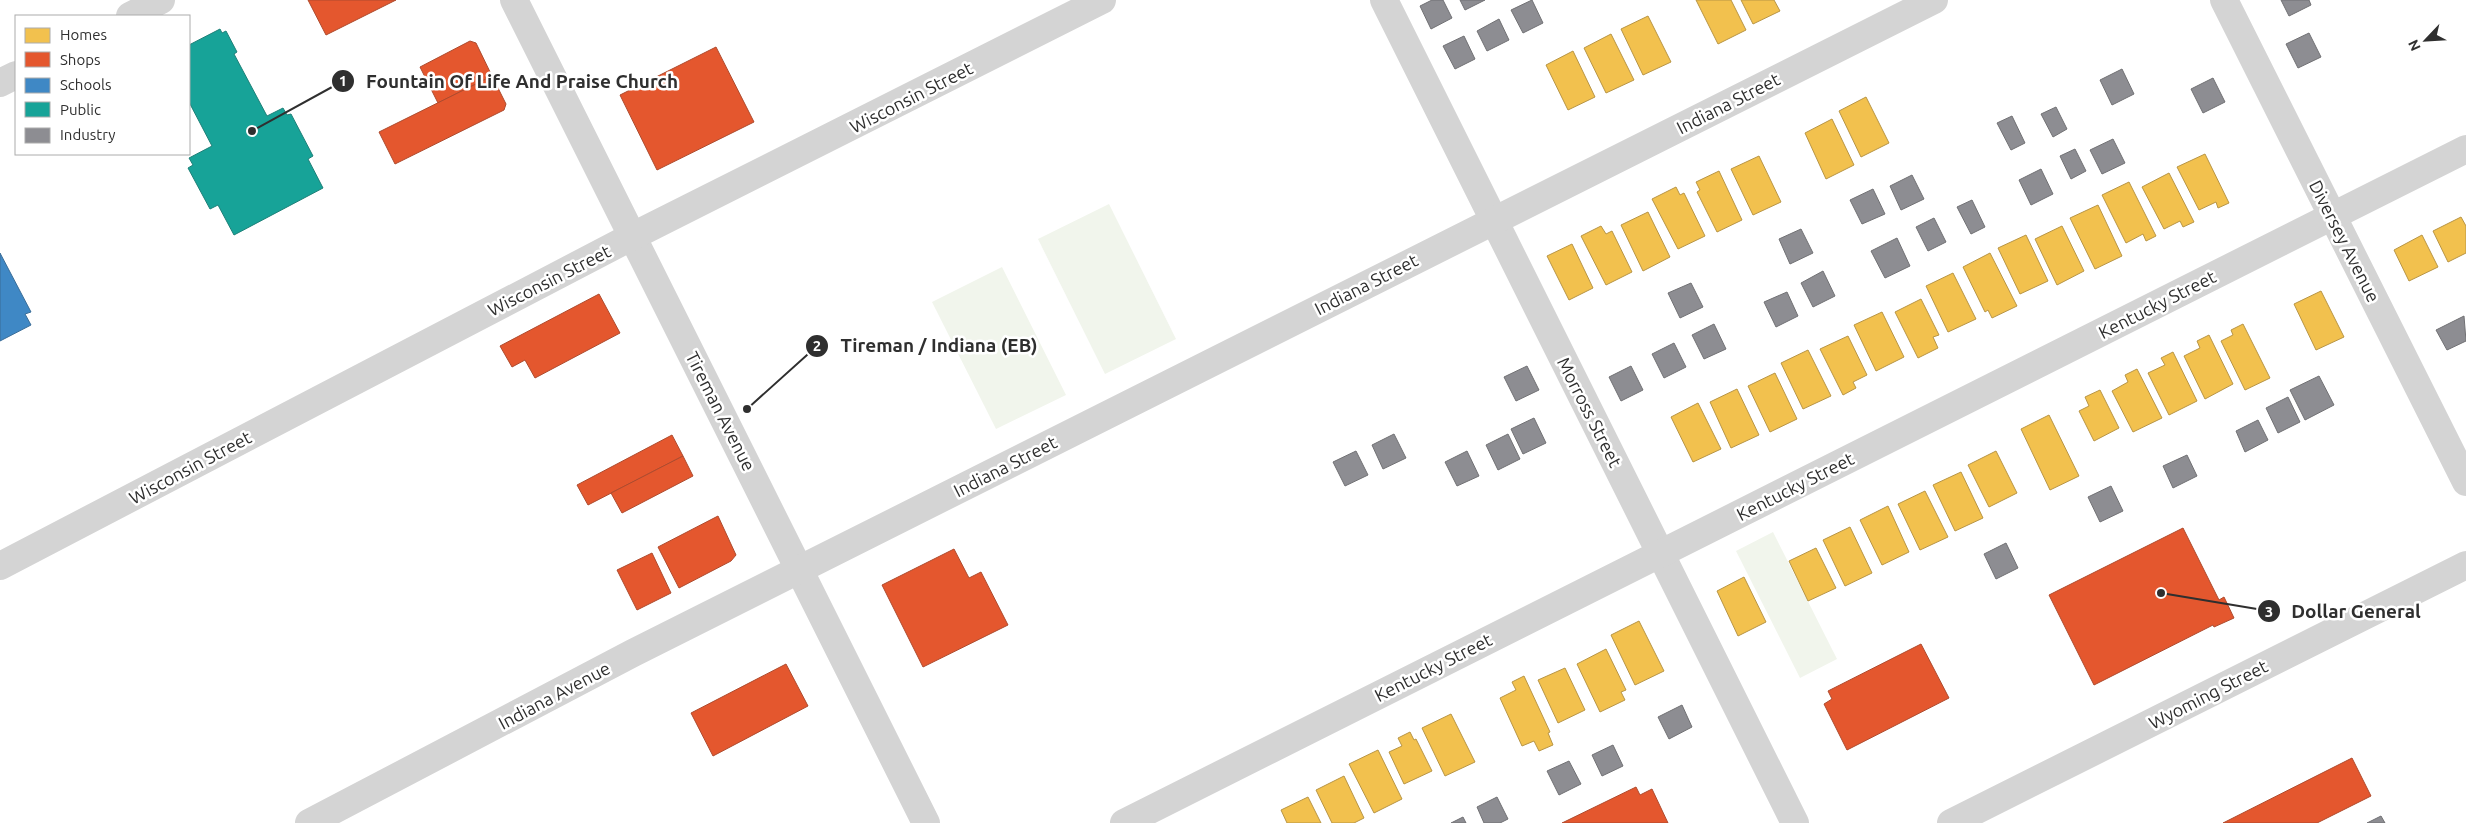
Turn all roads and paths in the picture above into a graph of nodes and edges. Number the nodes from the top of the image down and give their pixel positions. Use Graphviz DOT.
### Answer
graph roads {
  1 [pos="161,0"];
  2 [pos="514,0"];
  3 [pos="1102,0"];
  4 [pos="1384,0"];
  5 [pos="1934,0"];
  6 [pos="2224,0"];
  7 [pos="132,15"];
  8 [pos="15,76"];
  9 [pos="0,84"];
  10 [pos="2466,149"];
  11 [pos="2332,216"];
  12 [pos="1494,220"];
  13 [pos="633,236"];
  14 [pos="2466,482"];
  15 [pos="1660,553"];
  16 [pos="2466,565"];
  17 [pos="0,566"];
  18 [pos="799,570"];
  19 [pos="309,823"];
  20 [pos="926,823"];
  21 [pos="1124,823"];
  22 [pos="1796,823"];
  23 [pos="1951,823"];
  1 -- 7 [label="street"];
  2 -- 13 [label="street, Tireman Avenue"];
  3 -- 13 [label="street, Wisconsin Street"];
  4 -- 12 [label="street, Morross Street"];
  5 -- 12 [label="street, Indiana Street"];
  6 -- 11 [label="street, Diversey Avenue"];
  8 -- 9 [label="street"];
  10 -- 11 [label="street, Kentucky Street"];
  11 -- 14 [label="street, Diversey Avenue"];
  11 -- 15 [label="street, Kentucky Street"];
  12 -- 15 [label="street, Morross Street"];
  12 -- 18 [label="street, Indiana Street"];
  13 -- 17 [label="street, Wisconsin Street"];
  13 -- 18 [label="street, Tireman Avenue"];
  15 -- 21 [label="street, Kentucky Street"];
  15 -- 22 [label="street, Morross Street"];
  16 -- 23 [label="street, Wyoming Street"];
  18 -- 19 [label="street, Indiana Avenue"];
  18 -- 20 [label="street, Tireman Avenue"];
}
